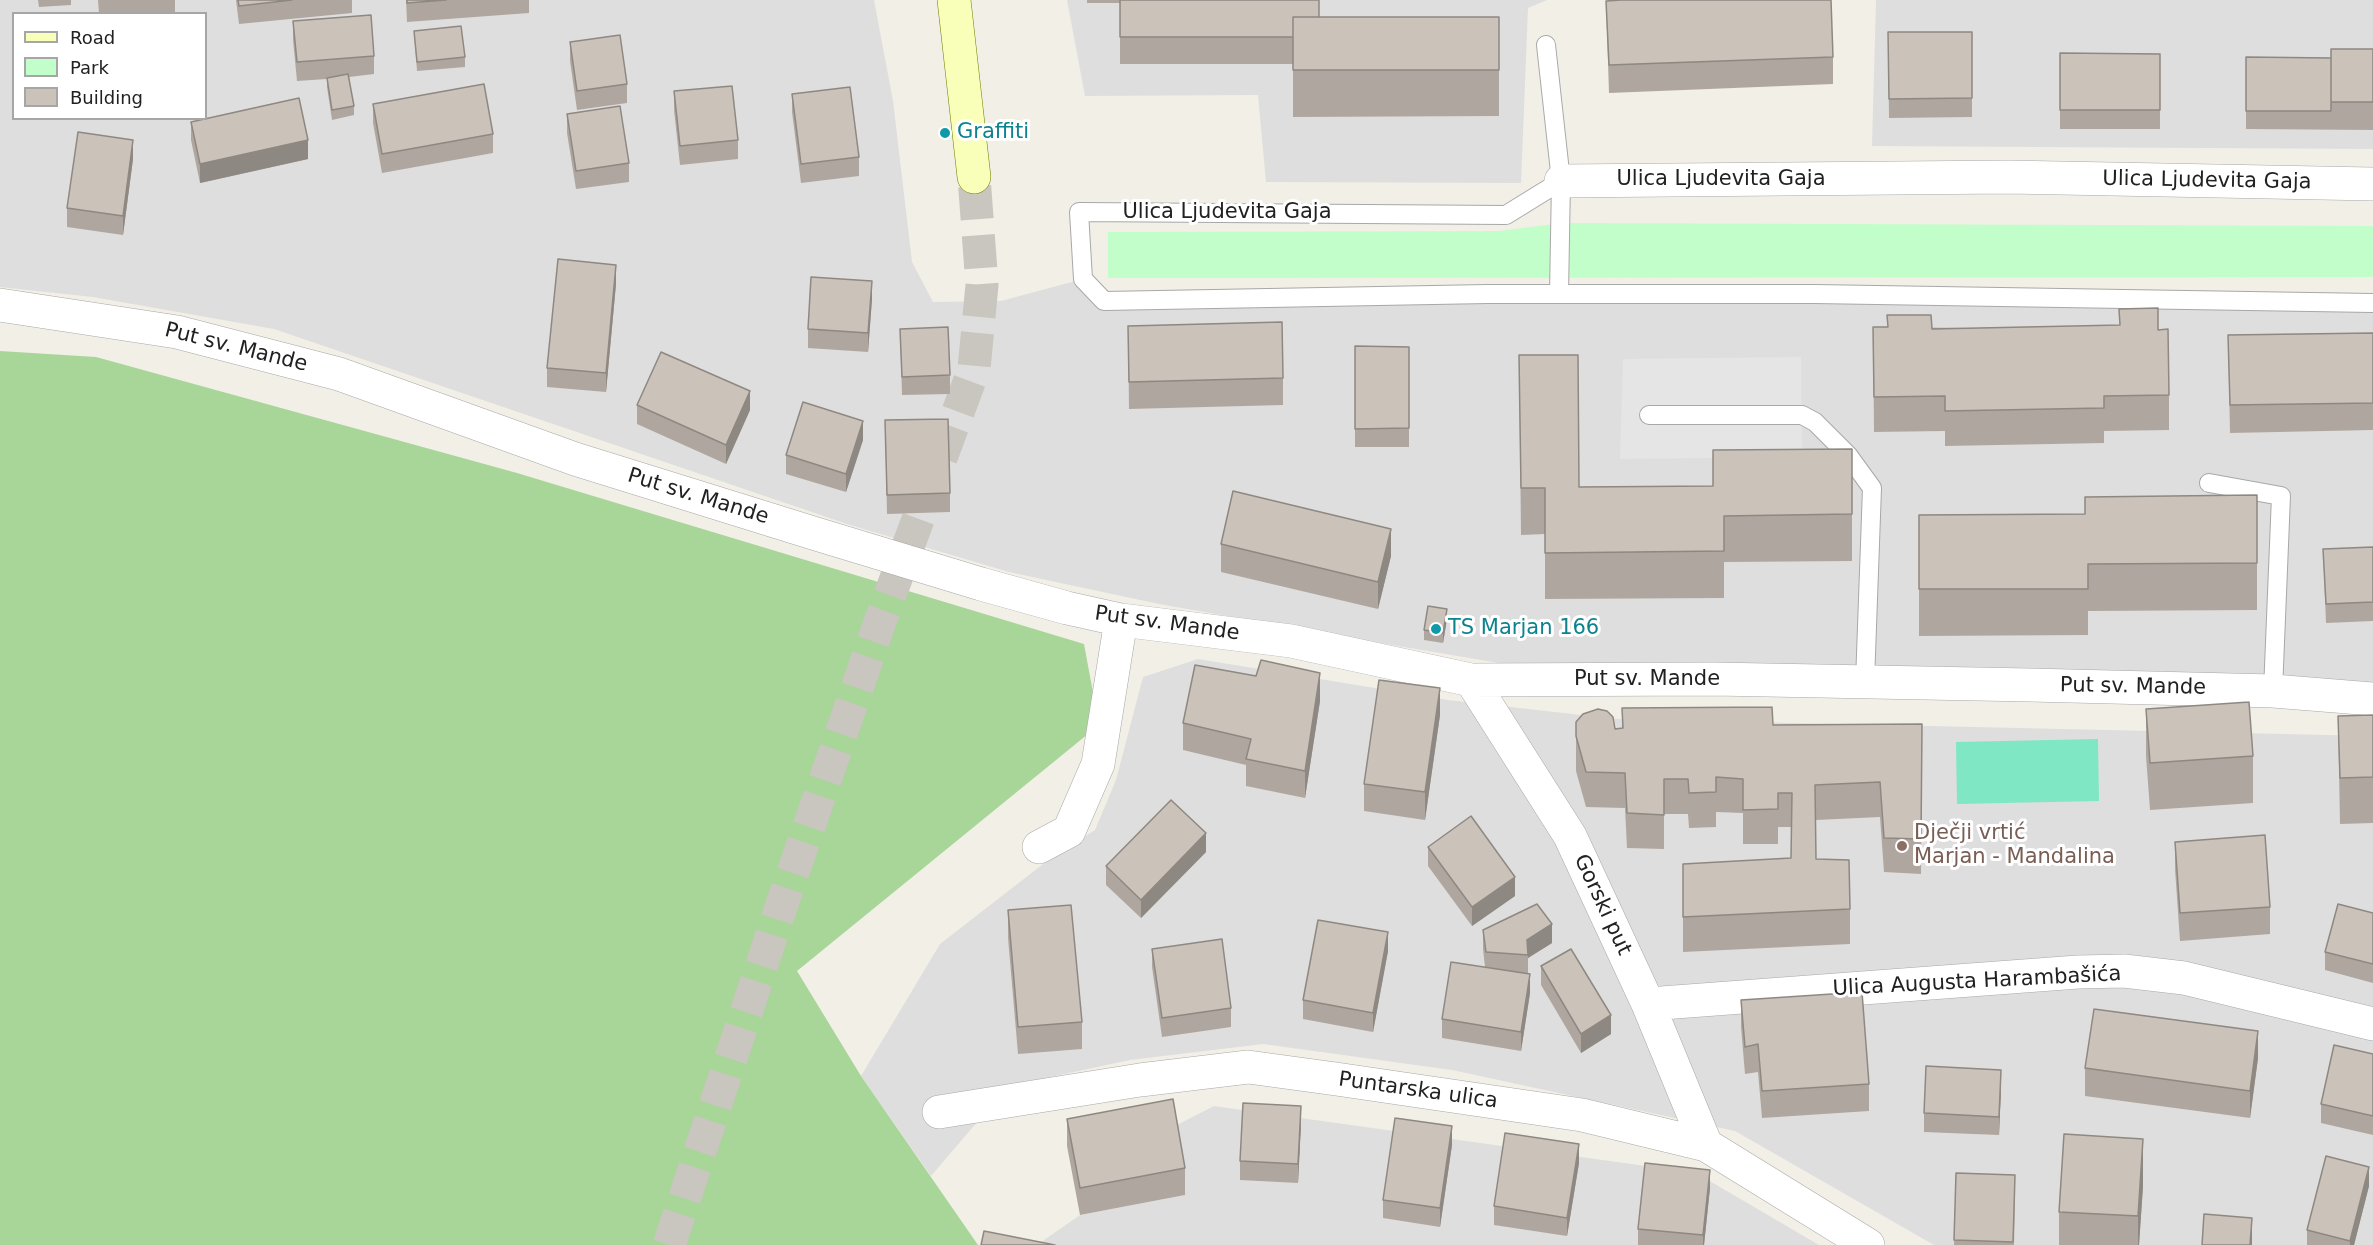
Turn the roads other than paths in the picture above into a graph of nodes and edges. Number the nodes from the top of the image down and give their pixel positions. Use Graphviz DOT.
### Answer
graph roads {
  1 [pos="954,0"];
  2 [pos="1546,45"];
  3 [pos="974,177"];
  4 [pos="1561,181"];
  5 [pos="2373,184"];
  6 [pos="1559,294"];
  7 [pos="2373,303"];
  8 [pos="0,305"];
  9 [pos="1649,415"];
  10 [pos="2209,483"];
  11 [pos="1121,620"];
  12 [pos="1471,680"];
  13 [pos="1865,682"];
  14 [pos="2273,691"];
  15 [pos="2373,699"];
  16 [pos="1039,847"];
  17 [pos="1648,1004"];
  18 [pos="2373,1024"];
  19 [pos="939,1113"];
  20 [pos="1706,1144"];
  21 [pos="1868,1245"];
  1 -- 3 [label="main road"];
  2 -- 4 [label="lane"];
  4 -- 5 [label="street, Ulica Ljudevita Gaja"];
  4 -- 6 [label="lane"];
  4 -- 6 [label="lane, Ulica Ljudevita Gaja"];
  6 -- 7 [label="lane"];
  8 -- 11 [label="street, Put sv. Mande"];
  9 -- 13 [label="lane"];
  10 -- 14 [label="lane"];
  11 -- 12 [label="street, Put sv. Mande"];
  11 -- 16 [label="street"];
  12 -- 13 [label="street, Put sv. Mande"];
  12 -- 17 [label="street, Gorski put"];
  13 -- 14 [label="street, Put sv. Mande"];
  14 -- 15 [label="street, Put sv. Mande"];
  17 -- 18 [label="street, Ulica Augusta Harambašića"];
  17 -- 20 [label="street, Gorski put"];
  19 -- 20 [label="street, Puntarska ulica"];
  20 -- 21 [label="street, Puntarska ulica"];
}
